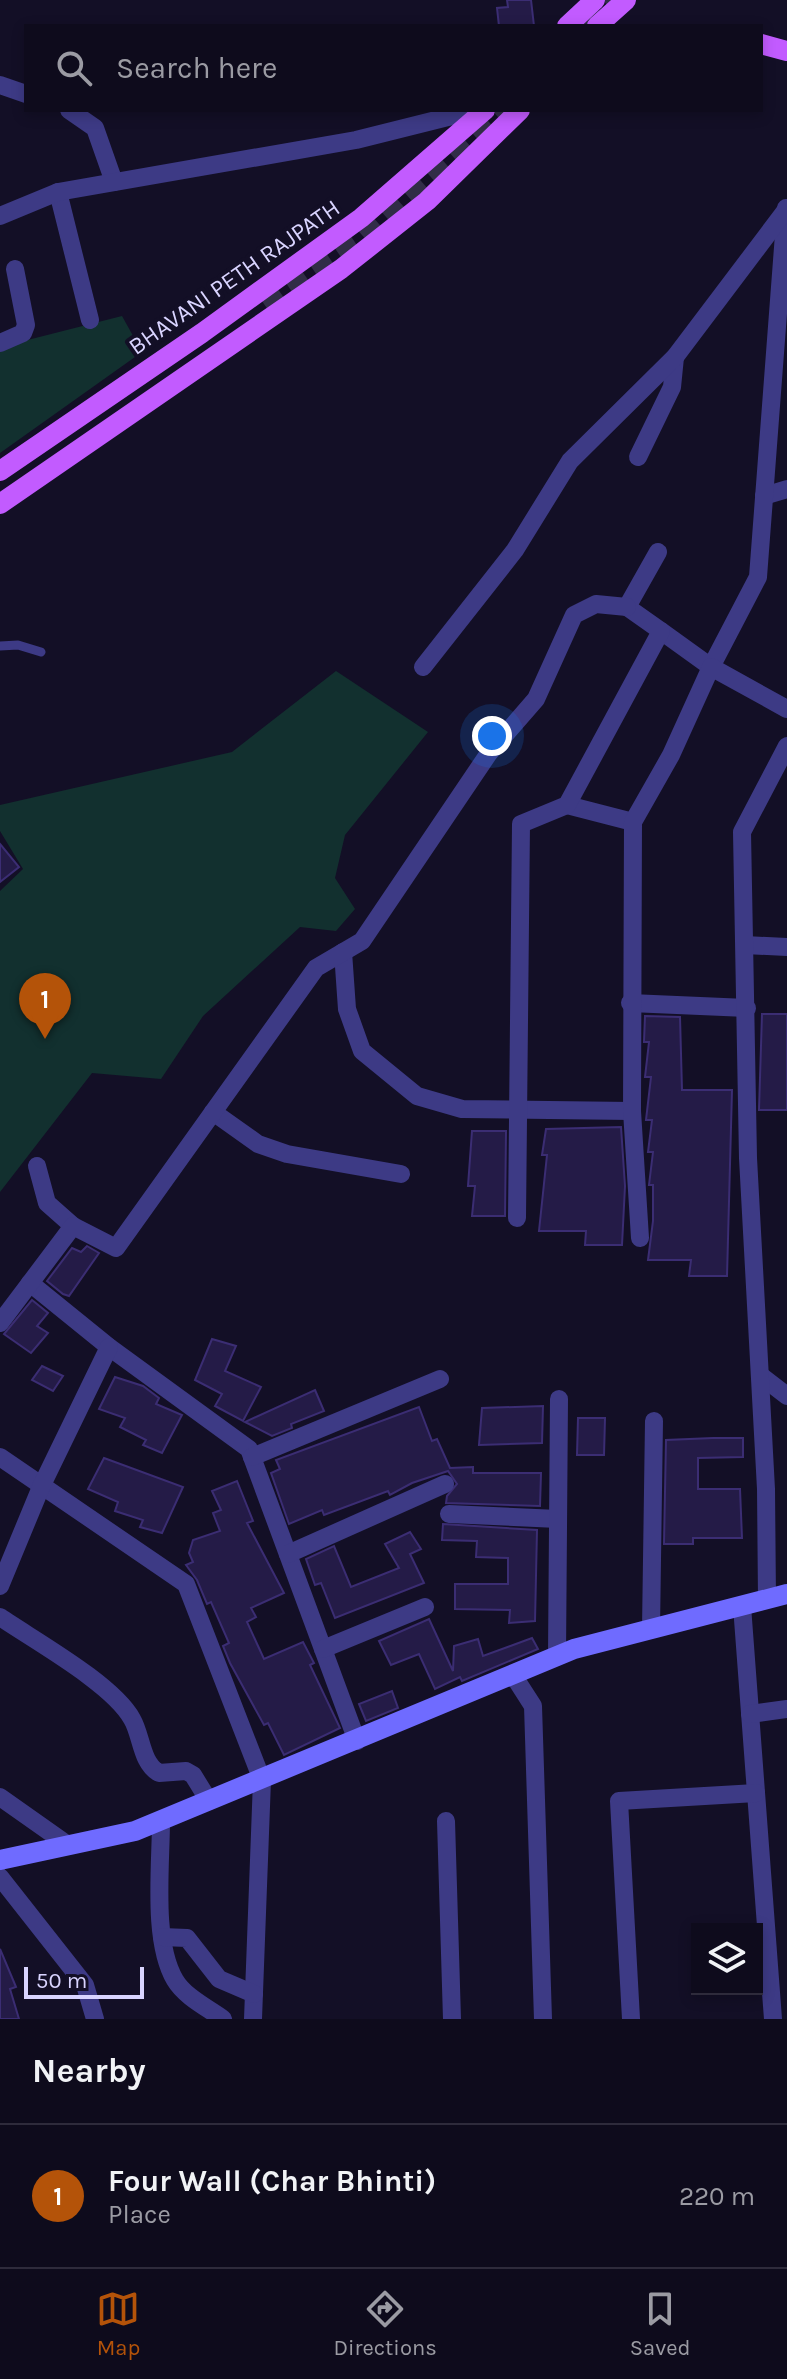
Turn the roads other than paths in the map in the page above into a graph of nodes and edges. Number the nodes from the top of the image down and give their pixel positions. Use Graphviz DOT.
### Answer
graph roads {
  1 [pos="595,0"];
  2 [pos="626,0"];
  3 [pos="569,24"];
  4 [pos="599,24"];
  5 [pos="763,45"];
  6 [pos="787,51"];
  7 [pos="0,85"];
  8 [pos="24,93"];
  9 [pos="72,112"];
  10 [pos="468,112"];
  11 [pos="483,112"];
  12 [pos="512,112"];
  13 [pos="114,182"];
  14 [pos="58,192"];
  15 [pos="787,202"];
  16 [pos="786,210"];
  17 [pos="0,216"];
  18 [pos="15,269"];
  19 [pos="264,304"];
  20 [pos="90,320"];
  21 [pos="0,343"];
  22 [pos="675,357"];
  23 [pos="638,457"];
  24 [pos="0,471"];
  25 [pos="0,486"];
  26 [pos="787,489"];
  27 [pos="764,496"];
  28 [pos="0,504"];
  29 [pos="658,552"];
  30 [pos="627,607"];
  31 [pos="661,631"];
  32 [pos="0,646"];
  33 [pos="41,652"];
  34 [pos="423,667"];
  35 [pos="711,667"];
  36 [pos="787,709"];
  37 [pos="787,746"];
  38 [pos="567,805"];
  39 [pos="633,822"];
  40 [pos="745,945"];
  41 [pos="787,947"];
  42 [pos="343,952"];
  43 [pos="630,1003"];
  44 [pos="747,1008"];
  45 [pos="632,1111"];
  46 [pos="213,1112"];
  47 [pos="517,1112"];
  48 [pos="37,1166"];
  49 [pos="401,1174"];
  50 [pos="517,1218"];
  51 [pos="73,1226"];
  52 [pos="640,1238"];
  53 [pos="30,1283"];
  54 [pos="0,1323"];
  55 [pos="109,1347"];
  56 [pos="760,1375"];
  57 [pos="440,1379"];
  58 [pos="787,1396"];
  59 [pos="559,1399"];
  60 [pos="654,1421"];
  61 [pos="0,1457"];
  62 [pos="252,1457"];
  63 [pos="445,1484"];
  64 [pos="41,1487"];
  65 [pos="449,1514"];
  66 [pos="558,1519"];
  67 [pos="288,1554"];
  68 [pos="0,1586"];
  69 [pos="777,1597"];
  70 [pos="742,1606"];
  71 [pos="425,1607"];
  72 [pos="0,1617"];
  73 [pos="651,1629"];
  74 [pos="323,1649"];
  75 [pos="557,1656"];
  76 [pos="513,1675"];
  77 [pos="787,1709"];
  78 [pos="750,1714"];
  79 [pos="357,1741"];
  80 [pos="262,1780"];
  81 [pos="756,1793"];
  82 [pos="0,1797"];
  83 [pos="209,1801"];
  84 [pos="161,1820"];
  85 [pos="446,1821"];
  86 [pos="68,1845"];
  87 [pos="0,1860"];
  88 [pos="0,1877"];
  89 [pos="162,1937"];
  90 [pos="768,1952"];
  91 [pos="787,1952"];
  92 [pos="254,1994"];
  93 [pos="95,2019"];
  94 [pos="223,2019"];
  95 [pos="253,2019"];
  96 [pos="452,2019"];
  97 [pos="543,2019"];
  98 [pos="631,2019"];
  99 [pos="773,2019"];
  1 -- 3 [label="main road"];
  2 -- 4 [label="main road"];
  5 -- 6 [label="main road"];
  7 -- 8 [label="street"];
  9 -- 13 [label="street"];
  10 -- 13 [label="street"];
  11 -- 24 [label="main road, BHAVANI PETH RAJPATH"];
  12 -- 28 [label="main road"];
  13 -- 14 [label="street"];
  14 -- 17 [label="street"];
  14 -- 20 [label="street"];
  15 -- 16 [label="street"];
  16 -- 22 [label="street"];
  16 -- 27 [label="street"];
  18 -- 21 [label="street"];
  19 -- 25 [label="main road"];
  22 -- 23 [label="street"];
  22 -- 34 [label="street"];
  26 -- 27 [label="street"];
  27 -- 35 [label="street"];
  29 -- 30 [label="street"];
  30 -- 31 [label="street"];
  30 -- 42 [label="street"];
  31 -- 35 [label="street"];
  31 -- 38 [label="street"];
  32 -- 33 [label="lane"];
  35 -- 36 [label="street"];
  35 -- 39 [label="street"];
  37 -- 40 [label="street"];
  38 -- 39 [label="street"];
  38 -- 47 [label="street"];
  39 -- 43 [label="street"];
  40 -- 41 [label="street"];
  40 -- 44 [label="street"];
  42 -- 46 [label="street"];
  42 -- 47 [label="street"];
  43 -- 44 [label="street"];
  43 -- 45 [label="street"];
  44 -- 56 [label="street"];
  45 -- 47 [label="street"];
  45 -- 52 [label="street"];
  46 -- 49 [label="street"];
  46 -- 51 [label="street"];
  47 -- 50 [label="street"];
  48 -- 51 [label="street"];
  51 -- 53 [label="street"];
  53 -- 54 [label="street"];
  53 -- 55 [label="street"];
  55 -- 62 [label="street"];
  55 -- 64 [label="street"];
  56 -- 58 [label="street"];
  56 -- 69 [label="street"];
  57 -- 62 [label="street"];
  59 -- 66 [label="street"];
  60 -- 73 [label="street"];
  61 -- 64 [label="street"];
  62 -- 67 [label="street"];
  63 -- 67 [label="street"];
  64 -- 68 [label="street"];
  64 -- 80 [label="street"];
  65 -- 66 [label="street"];
  66 -- 75 [label="street"];
  67 -- 74 [label="street"];
  69 -- 70 [label="street"];
  70 -- 73 [label="street"];
  70 -- 78 [label="street"];
  71 -- 74 [label="street"];
  72 -- 83 [label="street"];
  73 -- 75 [label="street"];
  74 -- 79 [label="street"];
  75 -- 76 [label="street"];
  76 -- 79 [label="street"];
  76 -- 97 [label="street"];
  77 -- 78 [label="street"];
  78 -- 81 [label="street"];
  79 -- 80 [label="street"];
  80 -- 83 [label="street"];
  80 -- 92 [label="street"];
  81 -- 90 [label="street"];
  81 -- 98 [label="street"];
  82 -- 86 [label="street"];
  83 -- 84 [label="street"];
  84 -- 86 [label="street"];
  84 -- 89 [label="street"];
  85 -- 96 [label="street"];
  86 -- 87 [label="street"];
  88 -- 93 [label="street"];
  89 -- 92 [label="street"];
  89 -- 94 [label="street"];
  90 -- 91 [label="street"];
  90 -- 99 [label="street"];
  92 -- 95 [label="street"];
}
